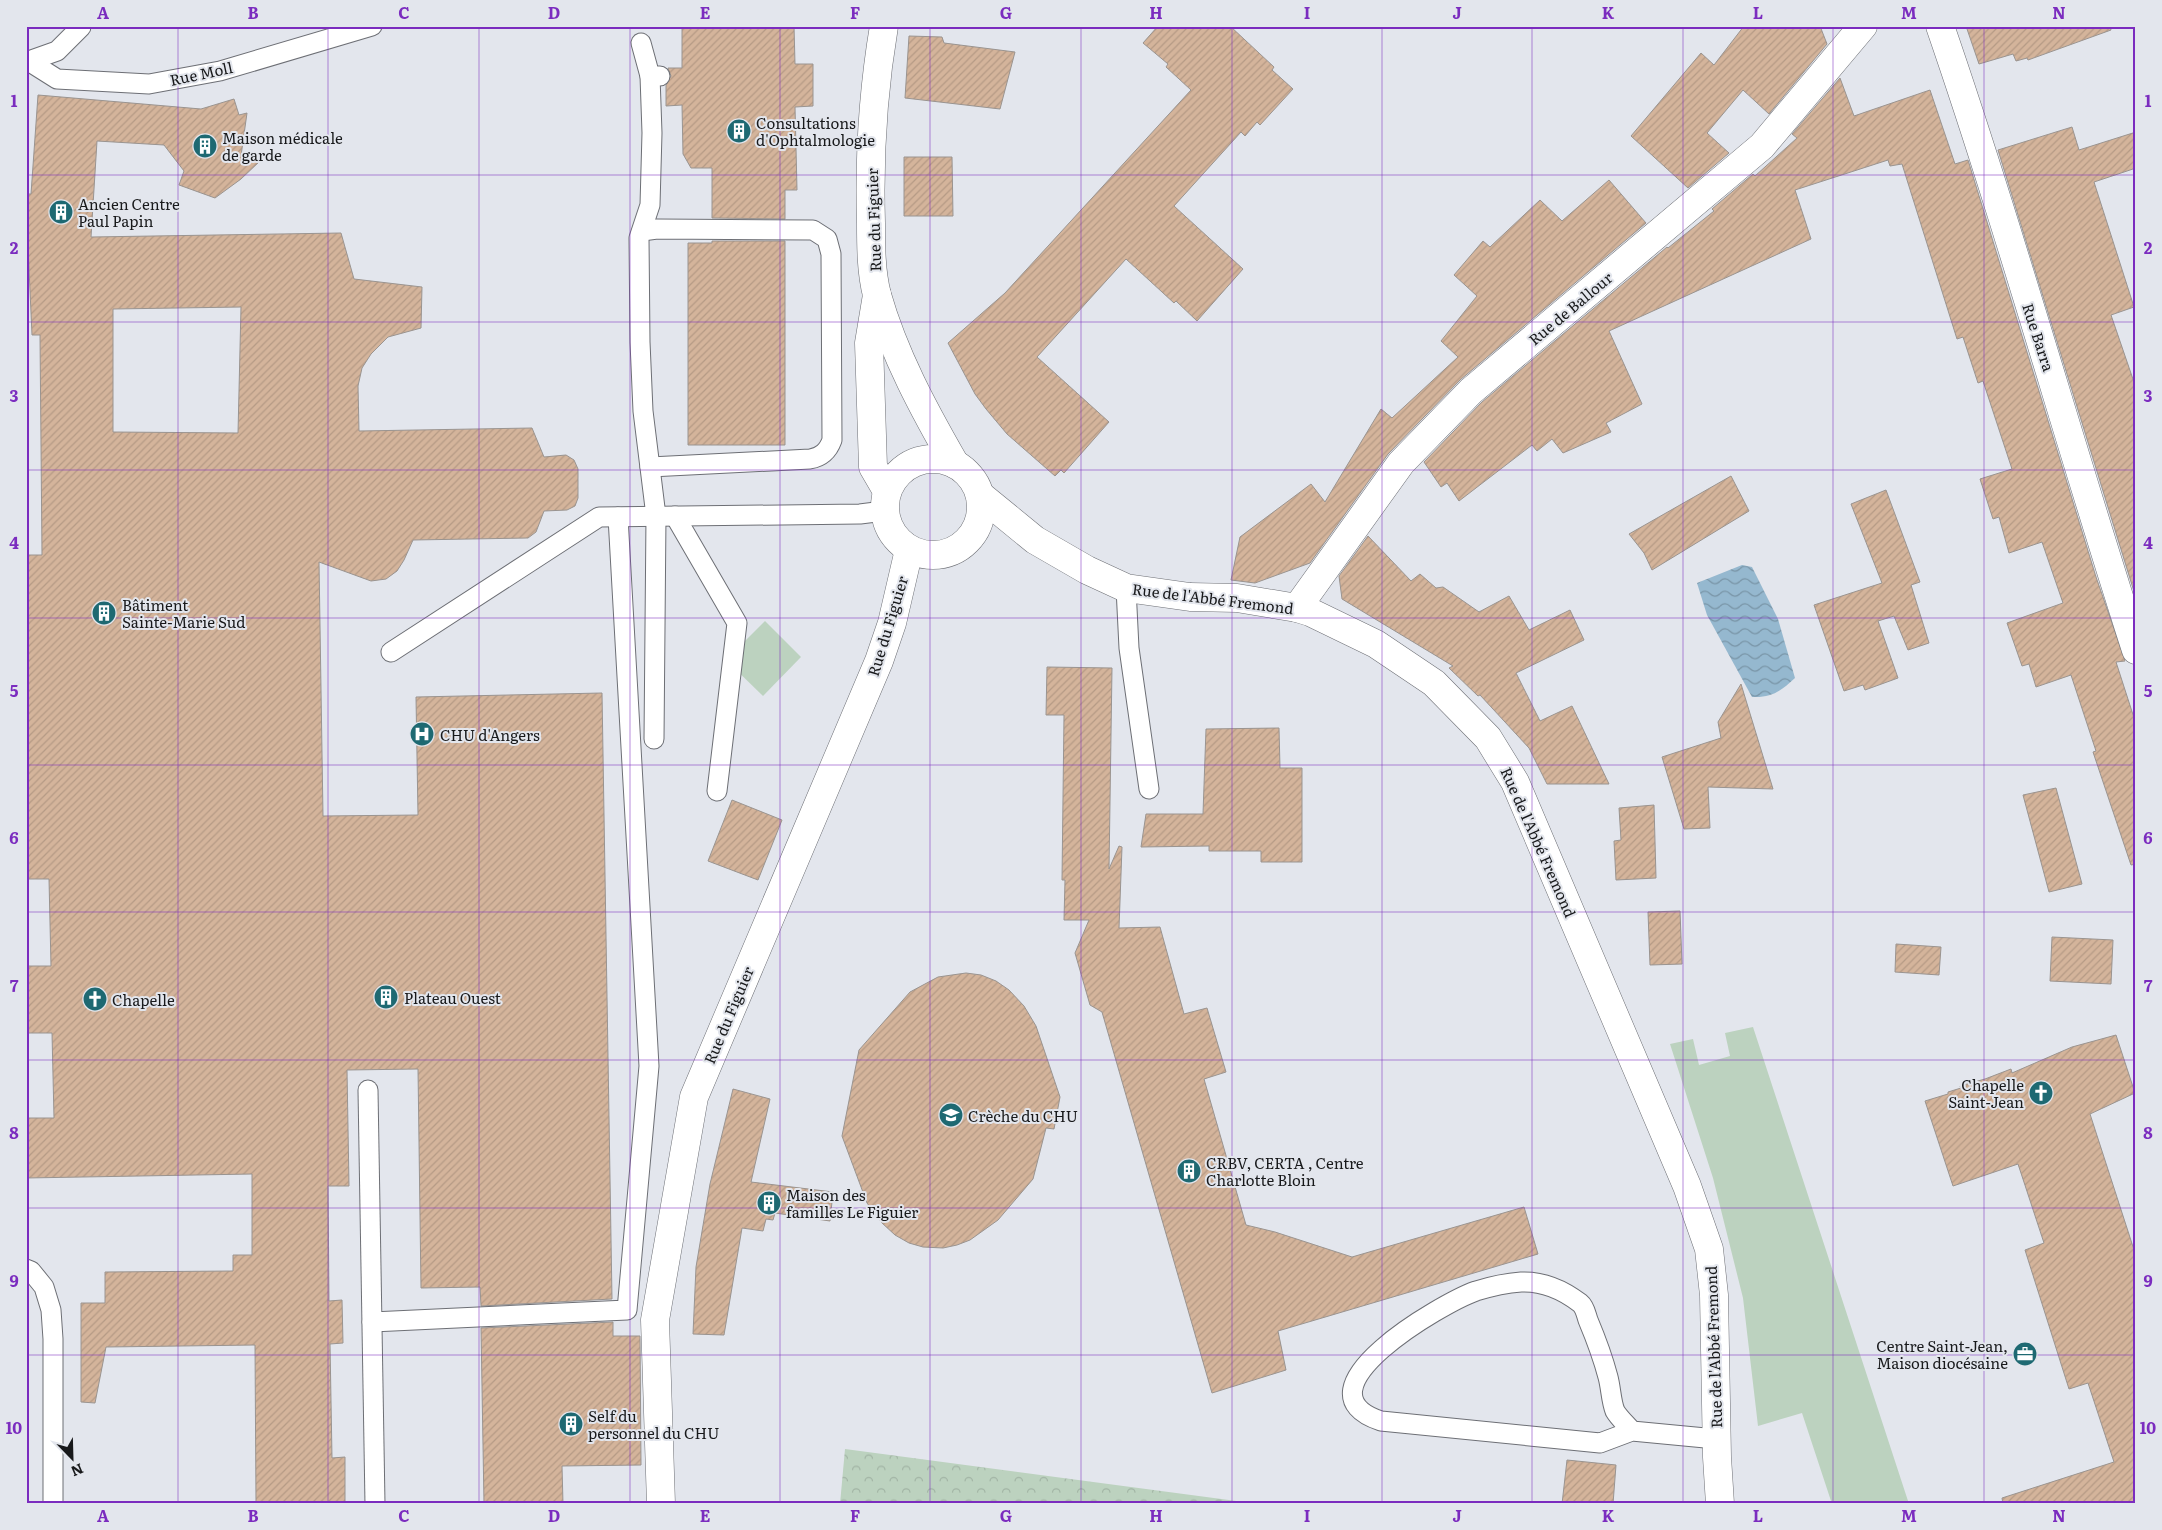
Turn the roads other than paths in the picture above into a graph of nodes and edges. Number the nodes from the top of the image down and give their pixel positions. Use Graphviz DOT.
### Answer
graph roads {
  1 [pos="372,26"];
  2 [pos="884,26"];
  3 [pos="1863,26"];
  4 [pos="1940,26"];
  5 [pos="81,27"];
  6 [pos="641,43"];
  7 [pos="28,62"];
  8 [pos="642,231"];
  9 [pos="877,294"];
  10 [pos="954,464"];
  11 [pos="650,467"];
  12 [pos="980,495"];
  13 [pos="886,501"];
  14 [pos="656,516"];
  15 [pos="676,516"];
  16 [pos="618,517"];
  17 [pos="909,550"];
  18 [pos="1126,588"];
  19 [pos="1297,608"];
  20 [pos="2136,650"];
  21 [pos="391,652"];
  22 [pos="654,739"];
  23 [pos="1150,790"];
  24 [pos="717,791"];
  25 [pos="368,1090"];
  26 [pos="26,1269"];
  27 [pos="372,1322"];
  28 [pos="1632,1432"];
  29 [pos="1716,1439"];
  30 [pos="53,1504"];
  31 [pos="375,1504"];
  32 [pos="661,1504"];
  33 [pos="1720,1504"];
  1 -- 7 [label="lane, Rue Moll"];
  2 -- 9 [label="street, Rue du Figuier"];
  3 -- 19 [label="street, Rue de Ballour"];
  4 -- 20 [label="street, Rue Barra"];
  5 -- 7 [label="lane, Rue Moll"];
  6 -- 8 [label="lane"];
  8 -- 11 [label="lane"];
  8 -- 11 [label="lane"];
  9 -- 10 [label="street, Rue du Figuier"];
  9 -- 13 [label="street, Rue du Figuier"];
  10 -- 12 [label="street, Rue du Figuier"];
  10 -- 13 [label="street, Rue du Figuier"];
  11 -- 14 [label="lane"];
  12 -- 17 [label="street"];
  12 -- 18 [label="street, Rue de l'Abbé Fremond"];
  13 -- 15 [label="lane"];
  13 -- 17 [label="street, Rue du Figuier"];
  14 -- 15 [label="lane"];
  14 -- 16 [label="lane"];
  14 -- 22 [label="lane"];
  15 -- 24 [label="lane"];
  16 -- 21 [label="lane"];
  16 -- 27 [label="lane"];
  17 -- 32 [label="street, Rue du Figuier"];
  18 -- 19 [label="street, Rue de l'Abbé Fremond"];
  18 -- 23 [label="lane"];
  19 -- 29 [label="street, Rue de l'Abbé Fremond"];
  25 -- 27 [label="lane"];
  26 -- 30 [label="lane"];
  27 -- 31 [label="lane"];
  28 -- 28 [label="lane"];
  28 -- 29 [label="lane"];
  29 -- 33 [label="street, Rue de l'Abbé Fremond"];
}
